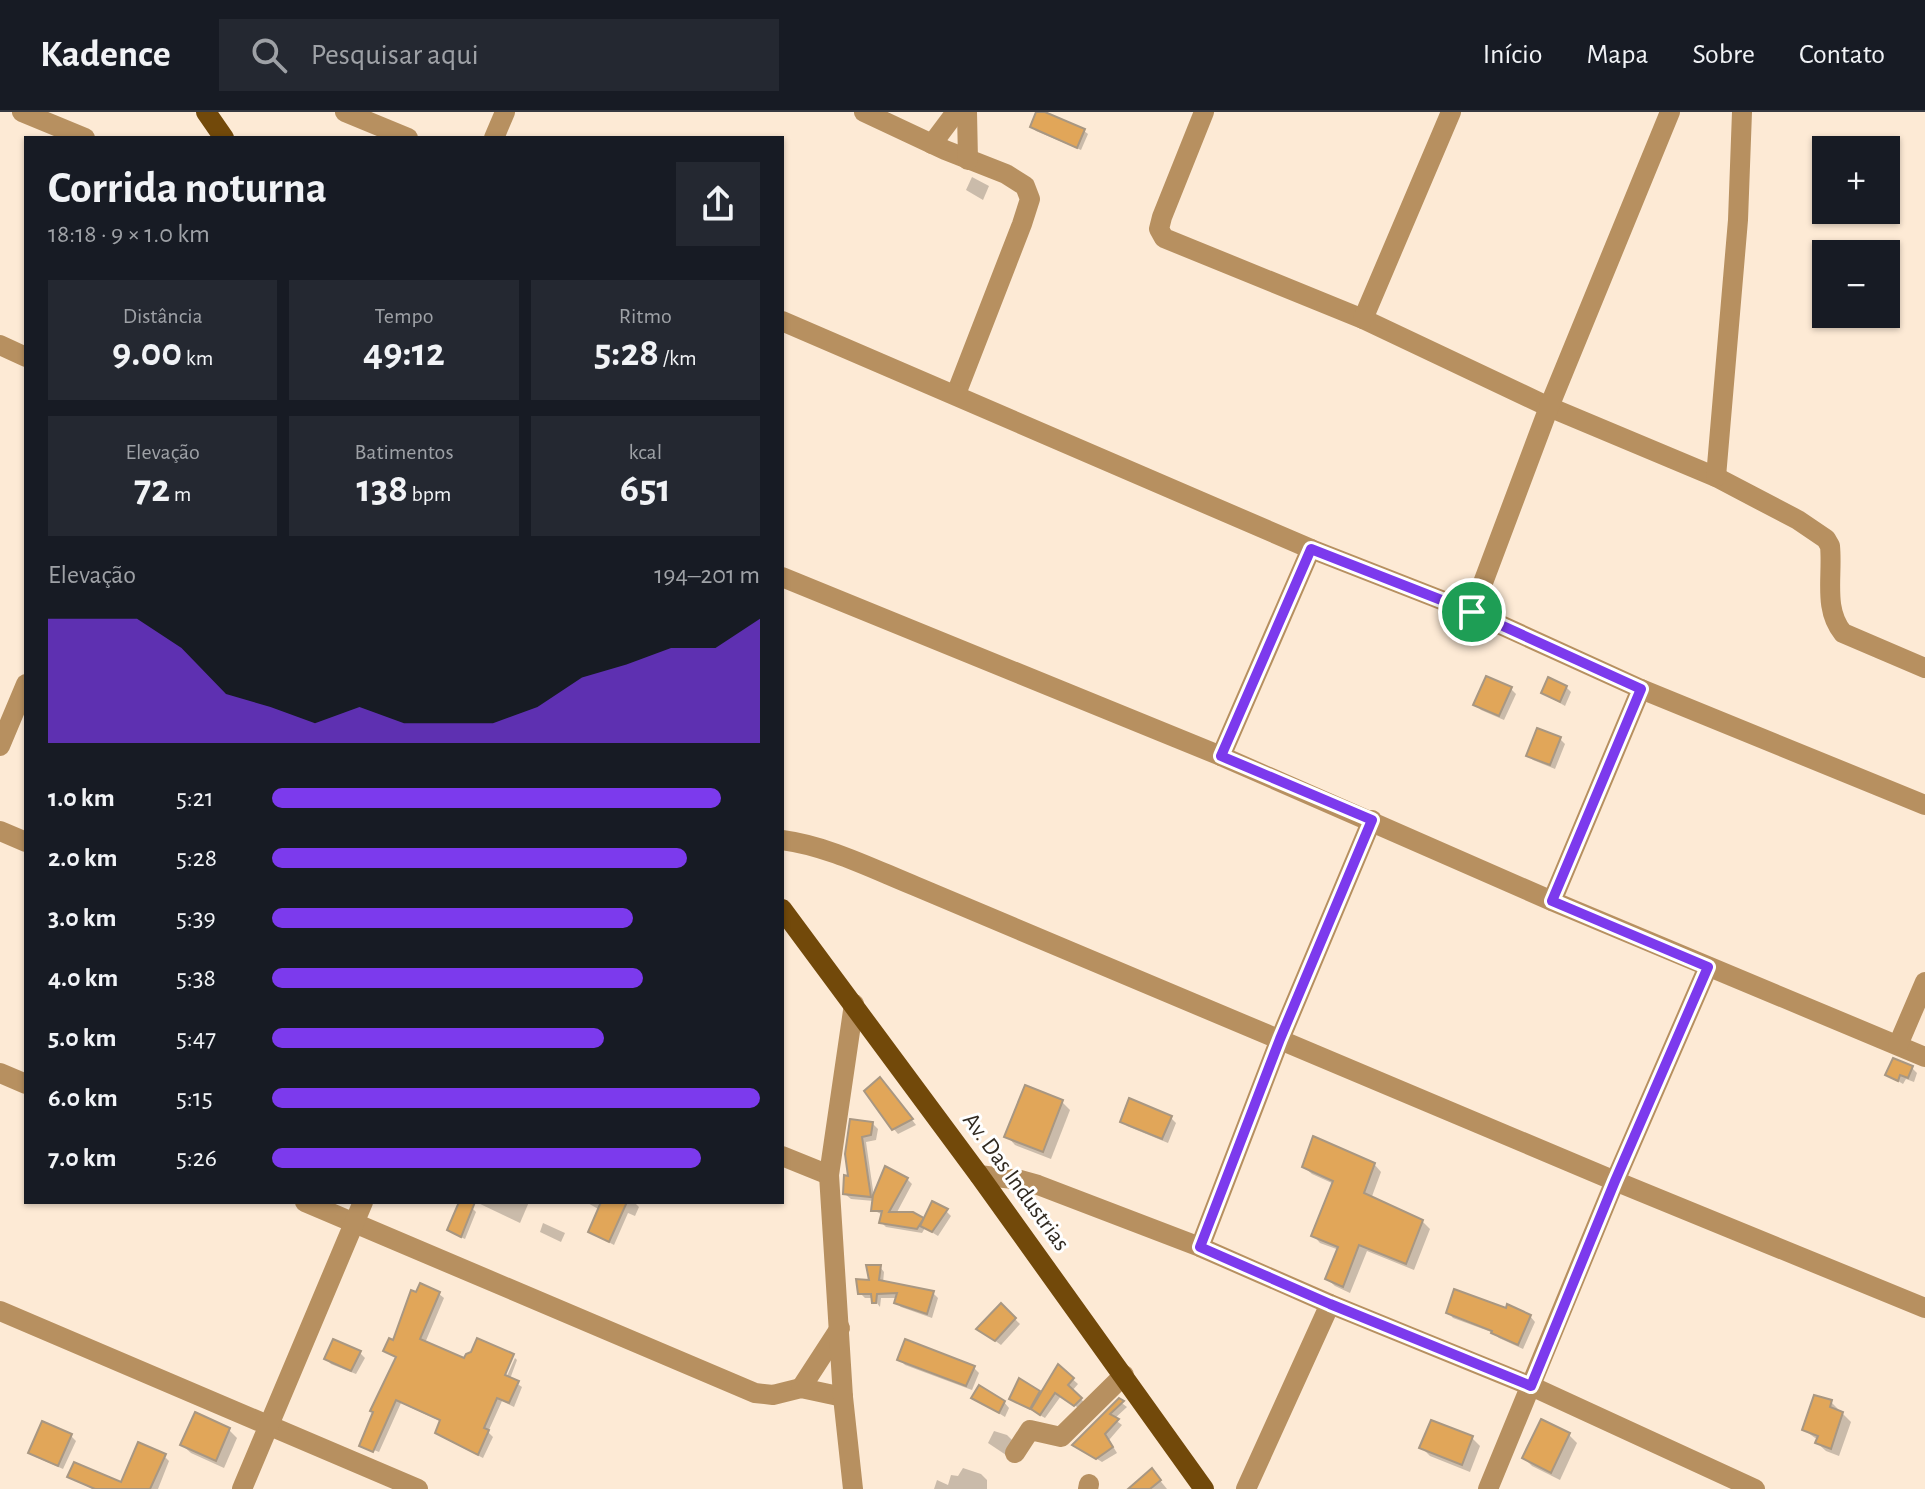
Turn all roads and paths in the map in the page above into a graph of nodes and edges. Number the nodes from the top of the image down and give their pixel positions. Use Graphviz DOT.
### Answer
graph roads {
  1 [pos="22,112"];
  2 [pos="206,112"];
  3 [pos="345,112"];
  4 [pos="505,112"];
  5 [pos="864,112"];
  6 [pos="956,112"];
  7 [pos="967,112"];
  8 [pos="1204,112"];
  9 [pos="1451,112"];
  10 [pos="1670,112"];
  11 [pos="1742,112"];
  12 [pos="80,136"];
  13 [pos="223,136"];
  14 [pos="403,136"];
  15 [pos="495,136"];
  16 [pos="932,144"];
  17 [pos="968,160"];
  18 [pos="1363,319"];
  19 [pos="784,322"];
  20 [pos="0,345"];
  21 [pos="24,356"];
  22 [pos="956,394"];
  23 [pos="1549,407"];
  24 [pos="1716,477"];
  25 [pos="1311,549"];
  26 [pos="784,578"];
  27 [pos="1472,612"];
  28 [pos="1925,668"];
  29 [pos="24,689"];
  30 [pos="1641,689"];
  31 [pos="0,746"];
  32 [pos="1221,756"];
  33 [pos="1925,805"];
  34 [pos="1372,820"];
  35 [pos="0,831"];
  36 [pos="784,840"];
  37 [pos="24,841"];
  38 [pos="1552,901"];
  39 [pos="784,912"];
  40 [pos="1708,967"];
  41 [pos="1925,982"];
  42 [pos="854,1004"];
  43 [pos="1280,1039"];
  44 [pos="1898,1045"];
  45 [pos="1925,1057"];
  46 [pos="0,1073"];
  47 [pos="24,1083"];
  48 [pos="784,1157"];
  49 [pos="829,1175"];
  50 [pos="979,1175"];
  51 [pos="1615,1181"];
  52 [pos="310,1204"];
  53 [pos="362,1204"];
  54 [pos="355,1223"];
  55 [pos="1200,1247"];
  56 [pos="1330,1304"];
  57 [pos="1925,1308"];
  58 [pos="0,1311"];
  59 [pos="840,1328"];
  60 [pos="1124,1375"];
  61 [pos="1531,1386"];
  62 [pos="801,1388"];
  63 [pos="843,1397"];
  64 [pos="268,1427"];
  65 [pos="1015,1453"];
  66 [pos="242,1489"];
  67 [pos="418,1489"];
  68 [pos="853,1489"];
  69 [pos="1204,1489"];
  70 [pos="1246,1489"];
  71 [pos="1488,1489"];
  72 [pos="1755,1489"];
  1 -- 12 [label="street"];
  2 -- 13 [label="main road"];
  3 -- 14 [label="street"];
  4 -- 15 [label="street"];
  5 -- 16 [label="street"];
  6 -- 16 [label="street"];
  7 -- 17 [label="street"];
  8 -- 18 [label="street"];
  9 -- 18 [label="street"];
  10 -- 23 [label="street"];
  11 -- 24 [label="street"];
  16 -- 17 [label="street"];
  17 -- 22 [label="street"];
  18 -- 23 [label="street"];
  19 -- 22 [label="street"];
  20 -- 21 [label="street"];
  22 -- 25 [label="street"];
  23 -- 24 [label="street"];
  23 -- 27 [label="street"];
  24 -- 28 [label="street"];
  25 -- 27 [label="street"];
  25 -- 32 [label="street"];
  26 -- 32 [label="street"];
  27 -- 30 [label="street"];
  29 -- 31 [label="street"];
  30 -- 33 [label="street"];
  30 -- 38 [label="street"];
  32 -- 34 [label="street"];
  34 -- 38 [label="street"];
  34 -- 43 [label="street"];
  35 -- 37 [label="street"];
  36 -- 43 [label="street"];
  38 -- 40 [label="street"];
  39 -- 42 [label="main road, Av. Das Industrias"];
  40 -- 44 [label="street"];
  40 -- 51 [label="street"];
  41 -- 44 [label="street"];
  42 -- 49 [label="street"];
  42 -- 50 [label="main road, Av. Das Industrias"];
  43 -- 51 [label="street"];
  43 -- 55 [label="street"];
  44 -- 45 [label="street"];
  46 -- 47 [label="street"];
  48 -- 49 [label="street"];
  49 -- 59 [label="street"];
  50 -- 55 [label="street"];
  50 -- 60 [label="main road, Av. Das Industrias"];
  51 -- 57 [label="street"];
  51 -- 61 [label="street"];
  52 -- 54 [label="street"];
  53 -- 54 [label="street"];
  54 -- 62 [label="street"];
  54 -- 64 [label="street"];
  55 -- 56 [label="street"];
  56 -- 61 [label="street"];
  56 -- 70 [label="street"];
  58 -- 64 [label="street"];
  59 -- 62 [label="street"];
  59 -- 63 [label="street"];
  60 -- 65 [label="street"];
  60 -- 69 [label="main road, Av. Das Industrias"];
  61 -- 71 [label="street"];
  61 -- 72 [label="street"];
  62 -- 63 [label="street"];
  63 -- 68 [label="street"];
  64 -- 66 [label="street"];
  64 -- 67 [label="street"];
}
